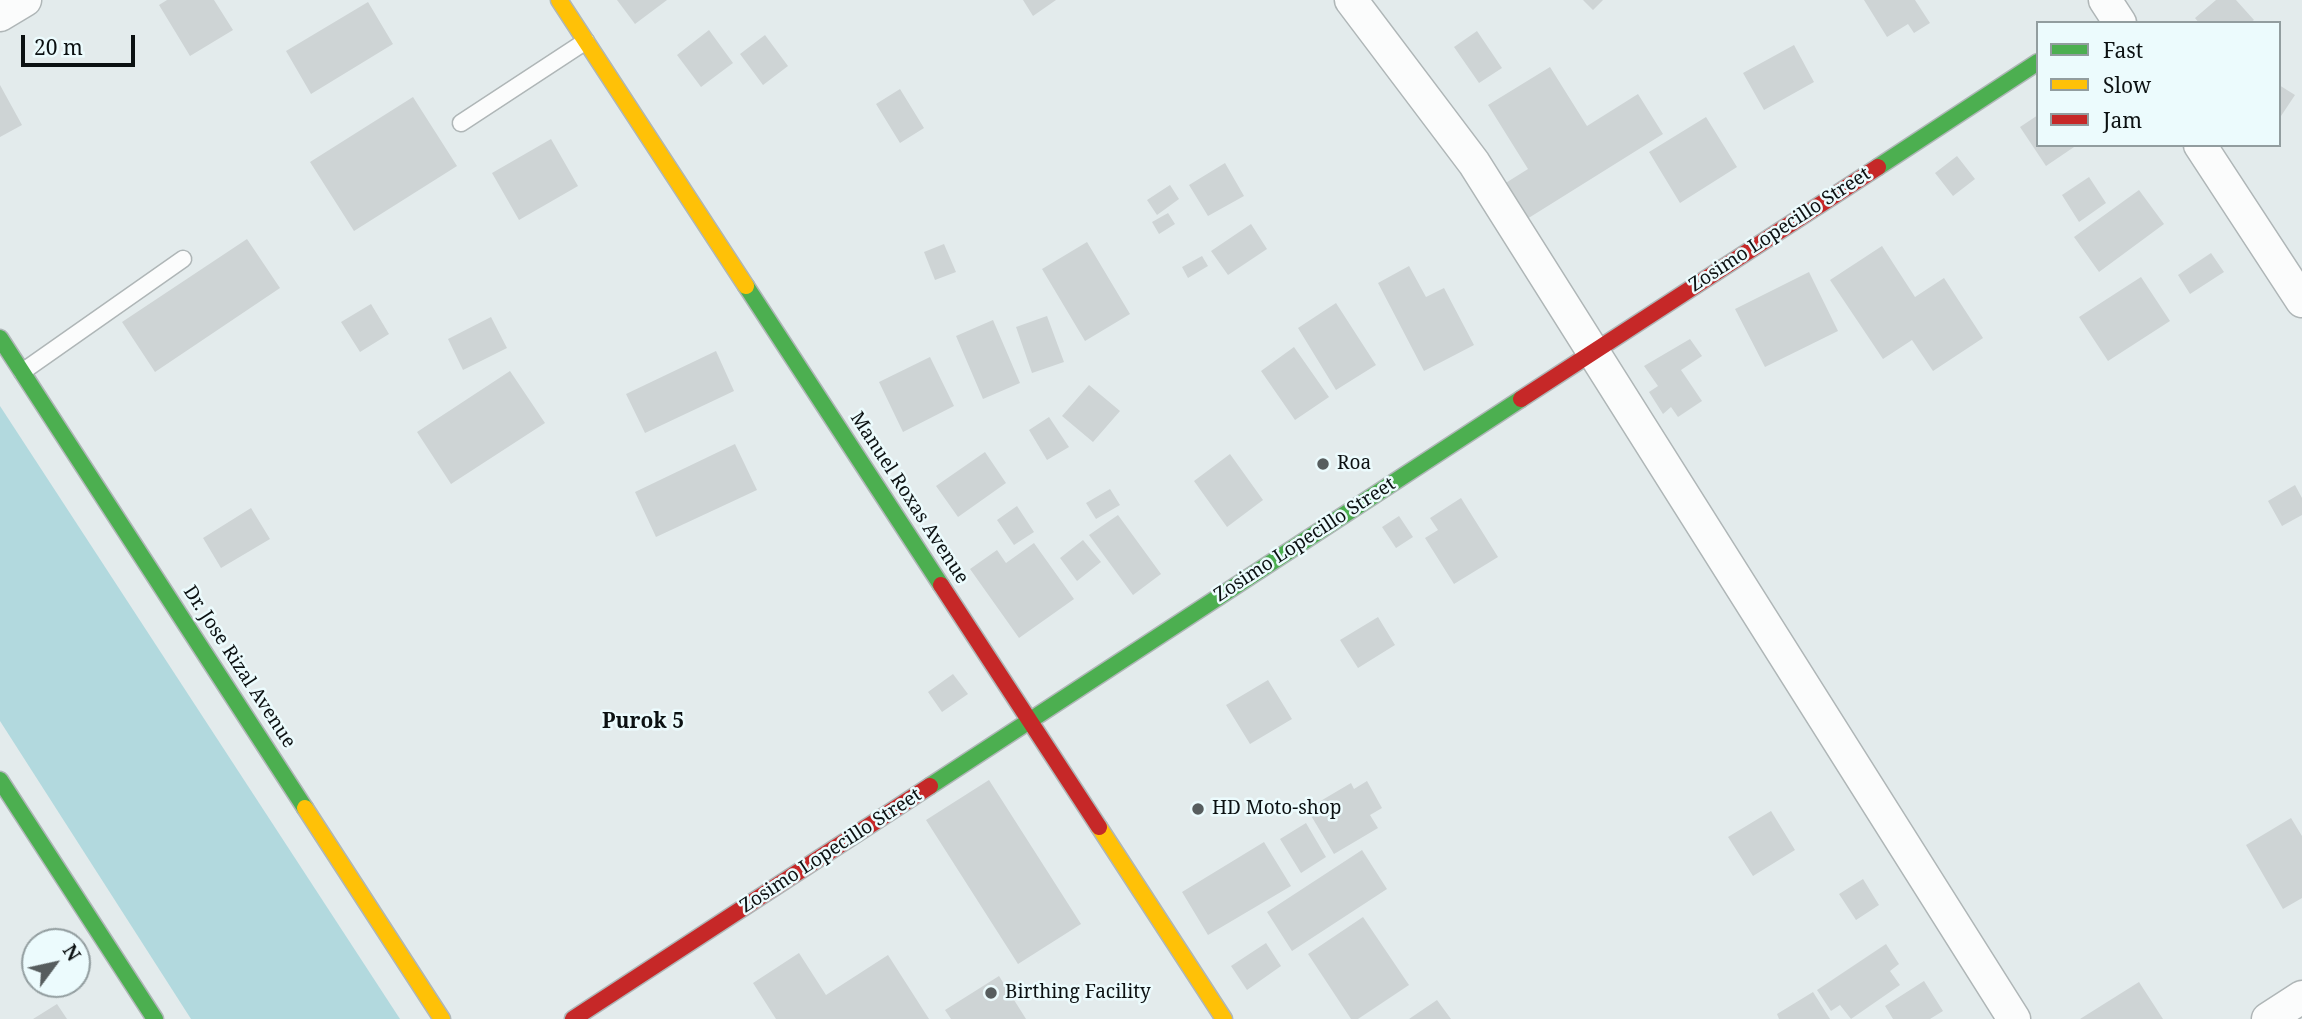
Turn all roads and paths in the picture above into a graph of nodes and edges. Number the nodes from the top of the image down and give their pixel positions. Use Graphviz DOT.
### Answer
graph roads {
  1 [pos="24,0"];
  2 [pos="559,0"];
  3 [pos="1351,0"];
  4 [pos="0,15"];
  5 [pos="586,41"];
  6 [pos="2036,63"];
  7 [pos="461,122"];
  8 [pos="2201,147"];
  9 [pos="183,259"];
  10 [pos="2302,301"];
  11 [pos="0,338"];
  12 [pos="1592,353"];
  13 [pos="22,372"];
  14 [pos="1030,720"];
  15 [pos="0,780"];
  16 [pos="2302,997"];
  17 [pos="155,1019"];
  18 [pos="442,1019"];
  19 [pos="573,1019"];
  20 [pos="1224,1019"];
  21 [pos="2014,1019"];
  22 [pos="2268,1019"];
  1 -- 4 [label="street"];
  2 -- 5 [label="street, Manuel Roxas Avenue"];
  3 -- 12 [label="street"];
  5 -- 7 [label="lane"];
  5 -- 14 [label="street, Manuel Roxas Avenue"];
  6 -- 12 [label="street, Zosimo Lopecillo Street"];
  8 -- 10 [label="street"];
  9 -- 13 [label="lane"];
  11 -- 13 [label="street, Dr. Jose Rizal Avenue"];
  12 -- 14 [label="street, Zosimo Lopecillo Street"];
  12 -- 21 [label="street"];
  13 -- 18 [label="street, Dr. Jose Rizal Avenue"];
  14 -- 19 [label="street, Zosimo Lopecillo Street"];
  14 -- 20 [label="street, Manuel Roxas Avenue"];
  15 -- 17 [label="street"];
  16 -- 22 [label="street"];
}
